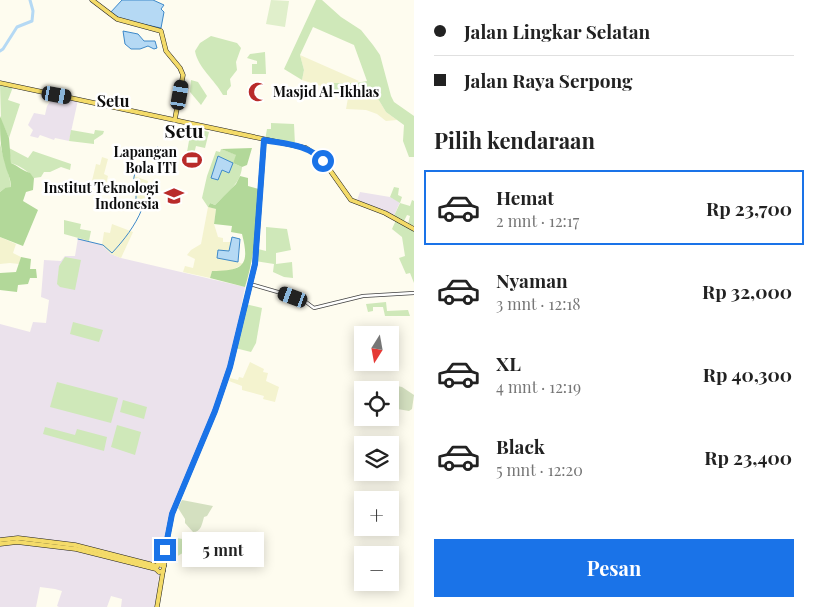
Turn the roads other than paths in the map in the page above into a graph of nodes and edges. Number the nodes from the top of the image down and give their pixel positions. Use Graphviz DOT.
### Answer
graph roads {
  1 [pos="92,0"];
  2 [pos="0,83"];
  3 [pos="175,119"];
  4 [pos="264,140"];
  5 [pos="414,229"];
  6 [pos="250,284"];
  7 [pos="414,293"];
  8 [pos="0,540"];
  9 [pos="34,541"];
  10 [pos="0,544"];
  11 [pos="160,568"];
  12 [pos="157,607"];
  1 -- 3 [label="main road"];
  2 -- 3 [label="main road"];
  3 -- 4 [label="main road"];
  4 -- 5 [label="main road"];
  4 -- 6 [label="main road"];
  6 -- 7 [label="street"];
  6 -- 11 [label="main road"];
  8 -- 9 [label="main road"];
  9 -- 10 [label="main road"];
  9 -- 11 [label="main road"];
  11 -- 12 [label="main road"];
}
